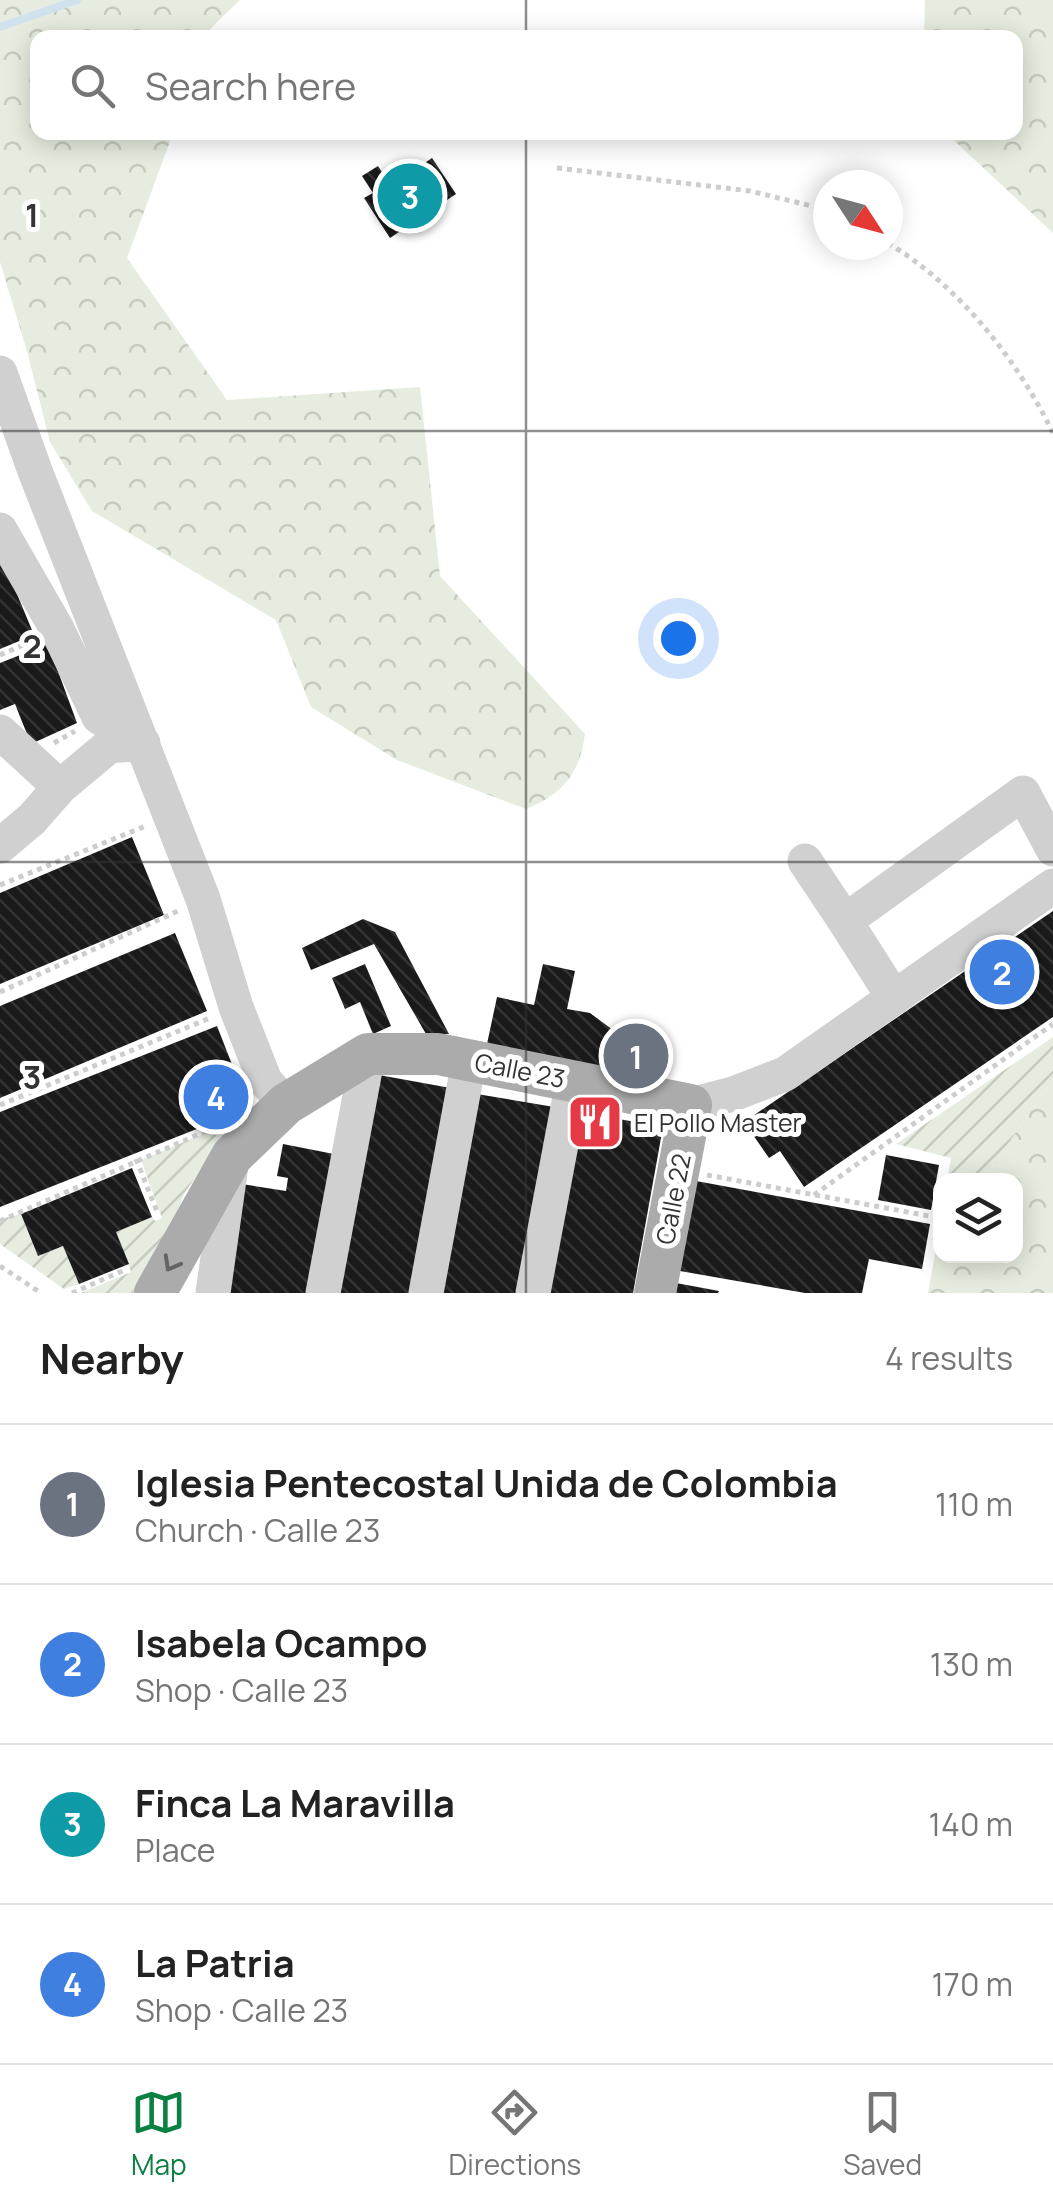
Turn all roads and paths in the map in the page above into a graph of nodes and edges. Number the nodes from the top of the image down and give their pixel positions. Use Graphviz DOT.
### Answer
graph roads {
  1 [pos="557,168"];
  2 [pos="813,206"];
  3 [pos="903,252"];
  4 [pos="0,373"];
  5 [pos="1053,433"];
  6 [pos="0,530"];
  7 [pos="99,717"];
  8 [pos="0,732"];
  9 [pos="142,743"];
  10 [pos="27,759"];
  11 [pos="60,787"];
  12 [pos="172,816"];
  13 [pos="0,846"];
  14 [pos="1053,849"];
  15 [pos="805,861"];
  16 [pos="0,885"];
  17 [pos="1053,886"];
  18 [pos="204,899"];
  19 [pos="845,921"];
  20 [pos="0,992"];
  21 [pos="894,998"];
  22 [pos="236,1007"];
  23 [pos="1053,1024"];
  24 [pos="368,1054"];
  25 [pos="469,1060"];
  26 [pos="572,1080"];
  27 [pos="286,1104"];
  28 [pos="0,1105"];
  29 [pos="691,1105"];
  30 [pos="227,1140"];
  31 [pos="136,1159"];
  32 [pos="678,1170"];
  33 [pos="814,1195"];
  34 [pos="158,1214"];
  35 [pos="933,1217"];
  36 [pos="0,1220"];
  37 [pos="0,1266"];
  38 [pos="141,1281"];
  39 [pos="41,1293"];
  40 [pos="72,1293"];
  41 [pos="213,1293"];
  42 [pos="323,1293"];
  43 [pos="426,1293"];
  44 [pos="533,1293"];
  45 [pos="655,1293"];
  1 -- 2 [label="path"];
  3 -- 5 [label="path"];
  4 -- 9 [label="street"];
  6 -- 7 [label="street"];
  7 -- 9 [label="street"];
  7 -- 10 [label="path"];
  8 -- 10 [label="street"];
  9 -- 11 [label="street"];
  9 -- 12 [label="street"];
  10 -- 11 [label="street"];
  11 -- 13 [label="street"];
  12 -- 16 [label="path"];
  12 -- 18 [label="street"];
  14 -- 19 [label="street"];
  15 -- 19 [label="street"];
  17 -- 21 [label="street, Calle 23"];
  18 -- 20 [label="path"];
  18 -- 22 [label="street"];
  19 -- 21 [label="street"];
  21 -- 29 [label="street, Calle 23"];
  22 -- 27 [label="street"];
  22 -- 28 [label="path"];
  23 -- 33 [label="path"];
  24 -- 25 [label="main road, Calle 23"];
  24 -- 27 [label="main road"];
  24 -- 42 [label="street"];
  25 -- 26 [label="main road, Calle 23"];
  25 -- 43 [label="street"];
  26 -- 29 [label="main road, Calle 23"];
  26 -- 44 [label="street"];
  27 -- 30 [label="main road"];
  29 -- 32 [label="main road, Calle 22"];
  30 -- 31 [label="path"];
  30 -- 38 [label="main road, one-way"];
  30 -- 41 [label="street"];
  31 -- 34 [label="path"];
  31 -- 36 [label="path"];
  32 -- 33 [label="path"];
  32 -- 45 [label="main road, Calle 22"];
  33 -- 35 [label="path"];
  37 -- 39 [label="path"];
  38 -- 40 [label="path"];
}
